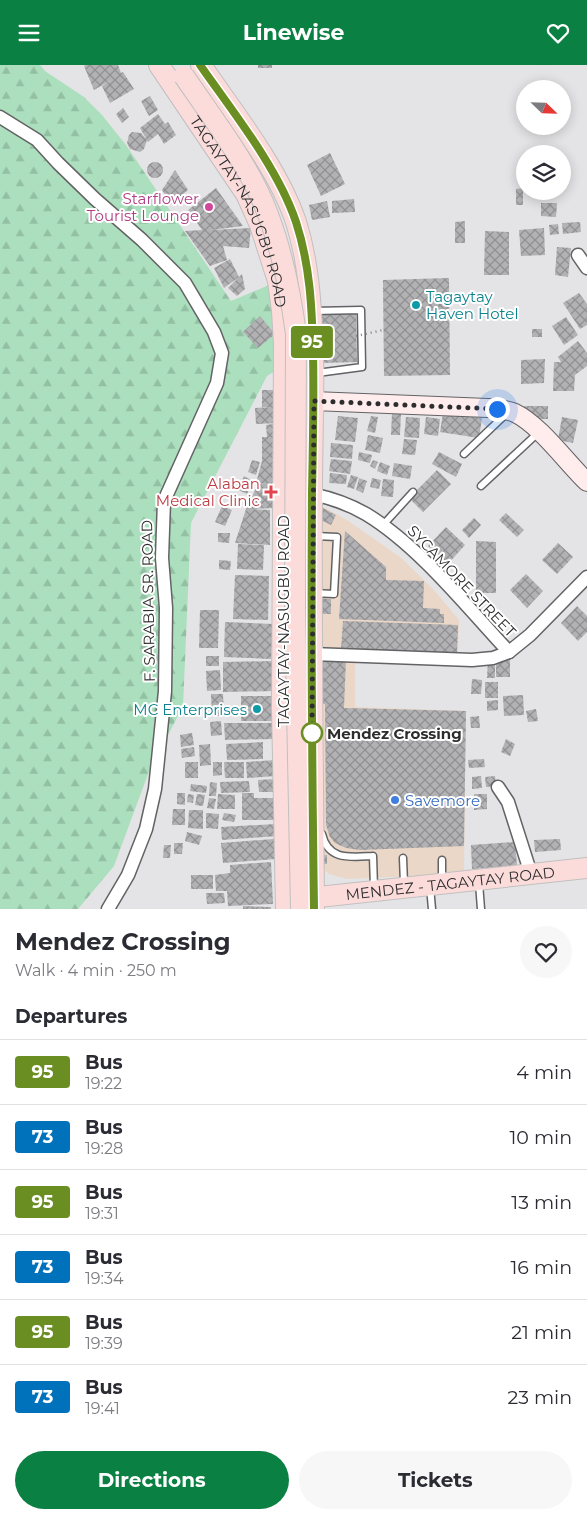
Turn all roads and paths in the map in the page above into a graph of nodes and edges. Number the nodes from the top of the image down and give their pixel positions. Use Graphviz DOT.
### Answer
graph roads {
  1 [pos="159,65"];
  2 [pos="188,69"];
  3 [pos="0,117"];
  4 [pos="578,255"];
  5 [pos="587,268"];
  6 [pos="312,311"];
  7 [pos="383,330"];
  8 [pos="356,336"];
  9 [pos="313,373"];
  10 [pos="314,401"];
  11 [pos="509,411"];
  12 [pos="539,432"];
  13 [pos="464,454"];
  14 [pos="587,483"];
  15 [pos="481,487"];
  16 [pos="413,492"];
  17 [pos="312,494"];
  18 [pos="382,525"];
  19 [pos="587,577"];
  20 [pos="510,652"];
  21 [pos="312,654"];
  22 [pos="498,787"];
  23 [pos="322,823"];
  24 [pos="403,858"];
  25 [pos="442,860"];
  26 [pos="587,868"];
  27 [pos="531,874"];
  28 [pos="479,880"];
  29 [pos="436,885"];
  30 [pos="404,888"];
  31 [pos="374,892"];
  32 [pos="300,905"];
  33 [pos="108,909"];
  34 [pos="432,909"];
  35 [pos="482,909"];
  1 -- 32 [label="main road, TAGAYTAY-NASUGBU ROAD"];
  2 -- 6 [label="main road, TAGAYTAY-NASUGBU ROAD"];
  2 -- 32 [label="main road, TAGAYTAY-NASUGBU ROAD, bridge"];
  3 -- 33 [label="street, F. SARABIA SR. ROAD"];
  4 -- 5 [label="street"];
  6 -- 9 [label="main road, TAGAYTAY-NASUGBU ROAD"];
  6 -- 9 [label="lane"];
  7 -- 8 [label="path, bridge"];
  9 -- 10 [label="main road, TAGAYTAY-NASUGBU ROAD"];
  10 -- 11 [label="street"];
  10 -- 17 [label="main road, TAGAYTAY-NASUGBU ROAD"];
  11 -- 12 [label="street"];
  11 -- 13 [label="lane"];
  12 -- 14 [label="street"];
  12 -- 15 [label="lane"];
  16 -- 18 [label="lane"];
  17 -- 18 [label="street, SYCAMORE STREET"];
  17 -- 21 [label="main road, TAGAYTAY-NASUGBU ROAD"];
  18 -- 20 [label="street, SYCAMORE STREET"];
  19 -- 20 [label="street"];
  20 -- 21 [label="street"];
  21 -- 32 [label="main road, TAGAYTAY-NASUGBU ROAD"];
  22 -- 27 [label="street"];
  23 -- 31 [label="lane"];
  24 -- 30 [label="lane"];
  25 -- 29 [label="lane"];
  26 -- 27 [label="main road, MENDEZ - TAGAYTAY ROAD"];
  27 -- 28 [label="main road, MENDEZ - TAGAYTAY ROAD"];
  28 -- 29 [label="main road, MENDEZ - TAGAYTAY ROAD"];
  28 -- 35 [label="lane"];
  29 -- 30 [label="main road, MENDEZ - TAGAYTAY ROAD"];
  29 -- 34 [label="lane"];
  30 -- 31 [label="main road, MENDEZ - TAGAYTAY ROAD"];
  31 -- 32 [label="main road, MENDEZ - TAGAYTAY ROAD"];
}
